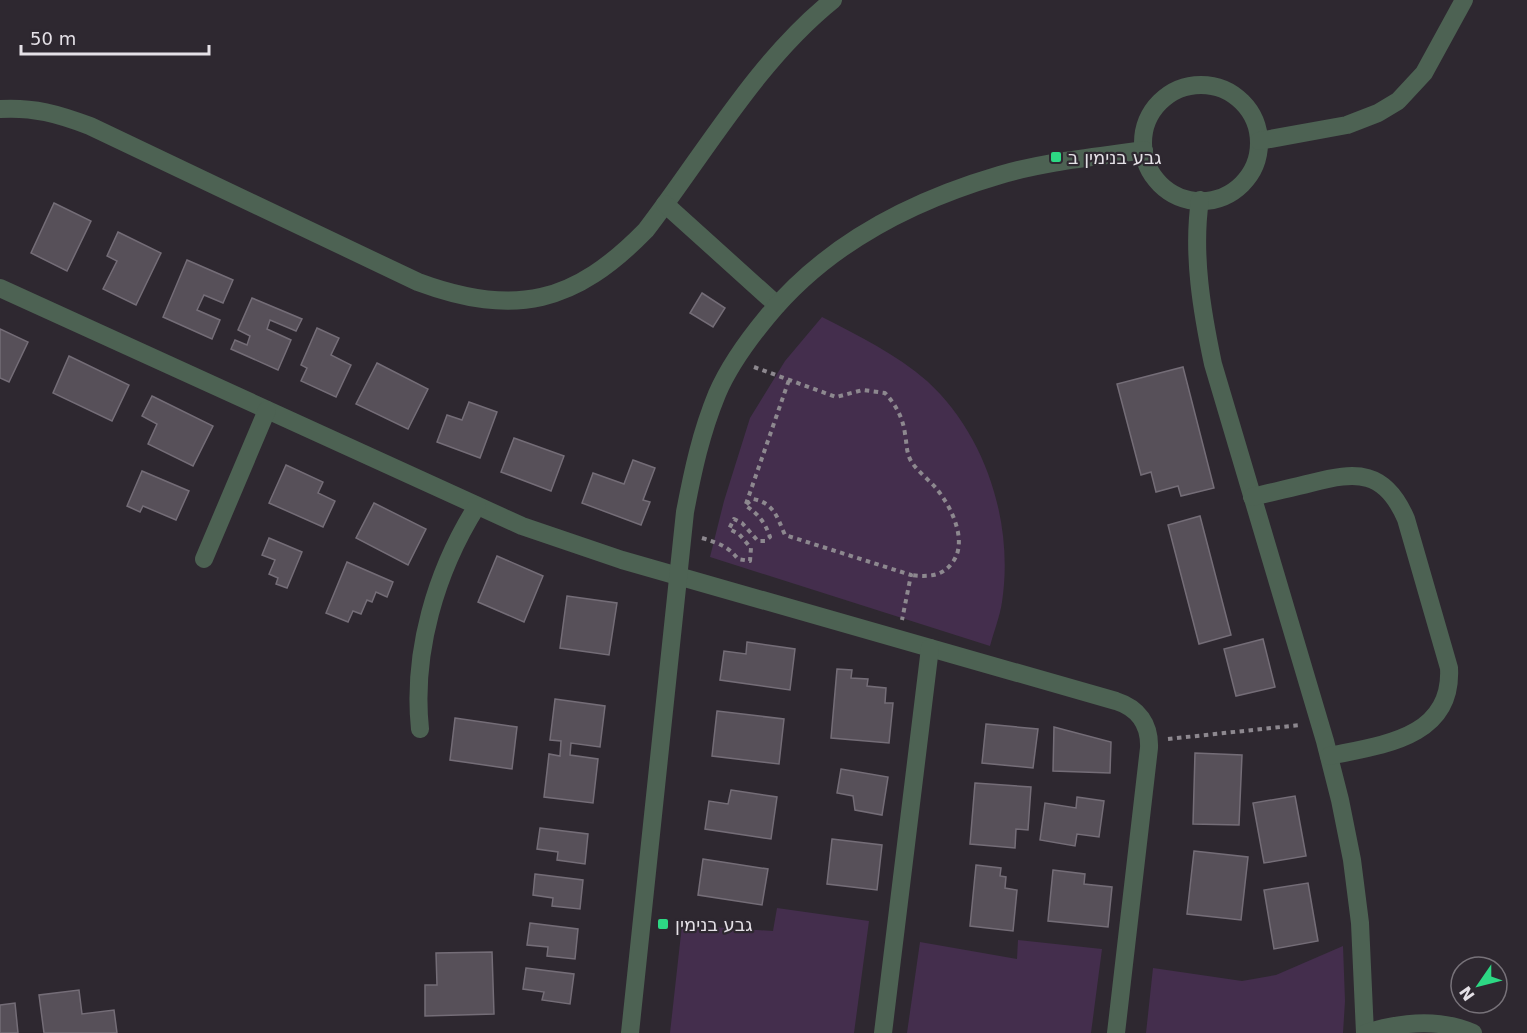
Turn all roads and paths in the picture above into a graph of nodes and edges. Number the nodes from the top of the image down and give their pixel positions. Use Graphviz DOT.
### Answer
graph roads {
  1 [pos="832,0"];
  2 [pos="1464,0"];
  3 [pos="0,109"];
  4 [pos="1259,141"];
  5 [pos="1144,150"];
  6 [pos="1200,200"];
  7 [pos="666,204"];
  8 [pos="0,288"];
  9 [pos="777,305"];
  10 [pos="736,360"];
  11 [pos="789,380"];
  12 [pos="267,410"];
  13 [pos="1252,497"];
  14 [pos="746,505"];
  15 [pos="477,506"];
  16 [pos="682,533"];
  17 [pos="204,559"];
  18 [pos="911,575"];
  19 [pos="677,576"];
  20 [pos="899,639"];
  21 [pos="930,648"];
  22 [pos="1320,723"];
  23 [pos="420,729"];
  24 [pos="1149,741"];
  25 [pos="1329,756"];
  26 [pos="630,1033"];
  27 [pos="883,1033"];
  28 [pos="1116,1033"];
  29 [pos="1366,1033"];
  30 [pos="1473,1033"];
  1 -- 7 [label="street"];
  2 -- 4 [label="street"];
  3 -- 7 [label="street"];
  4 -- 5 [label="street"];
  4 -- 6 [label="street"];
  5 -- 6 [label="street"];
  5 -- 9 [label="street"];
  6 -- 13 [label="street"];
  7 -- 9 [label="street"];
  8 -- 12 [label="street"];
  9 -- 10 [label="street"];
  10 -- 11 [label="path"];
  10 -- 16 [label="street"];
  11 -- 14 [label="path"];
  11 -- 18 [label="path"];
  12 -- 15 [label="street"];
  12 -- 17 [label="street"];
  13 -- 22 [label="street"];
  13 -- 25 [label="street"];
  14 -- 16 [label="path"];
  14 -- 18 [label="path"];
  15 -- 19 [label="street"];
  15 -- 23 [label="street"];
  16 -- 19 [label="street"];
  18 -- 20 [label="path"];
  19 -- 20 [label="street"];
  19 -- 26 [label="street"];
  20 -- 21 [label="street"];
  21 -- 24 [label="street"];
  21 -- 27 [label="street"];
  22 -- 24 [label="path"];
  22 -- 25 [label="street"];
  24 -- 28 [label="street"];
  25 -- 29 [label="street"];
  29 -- 30 [label="street"];
}
